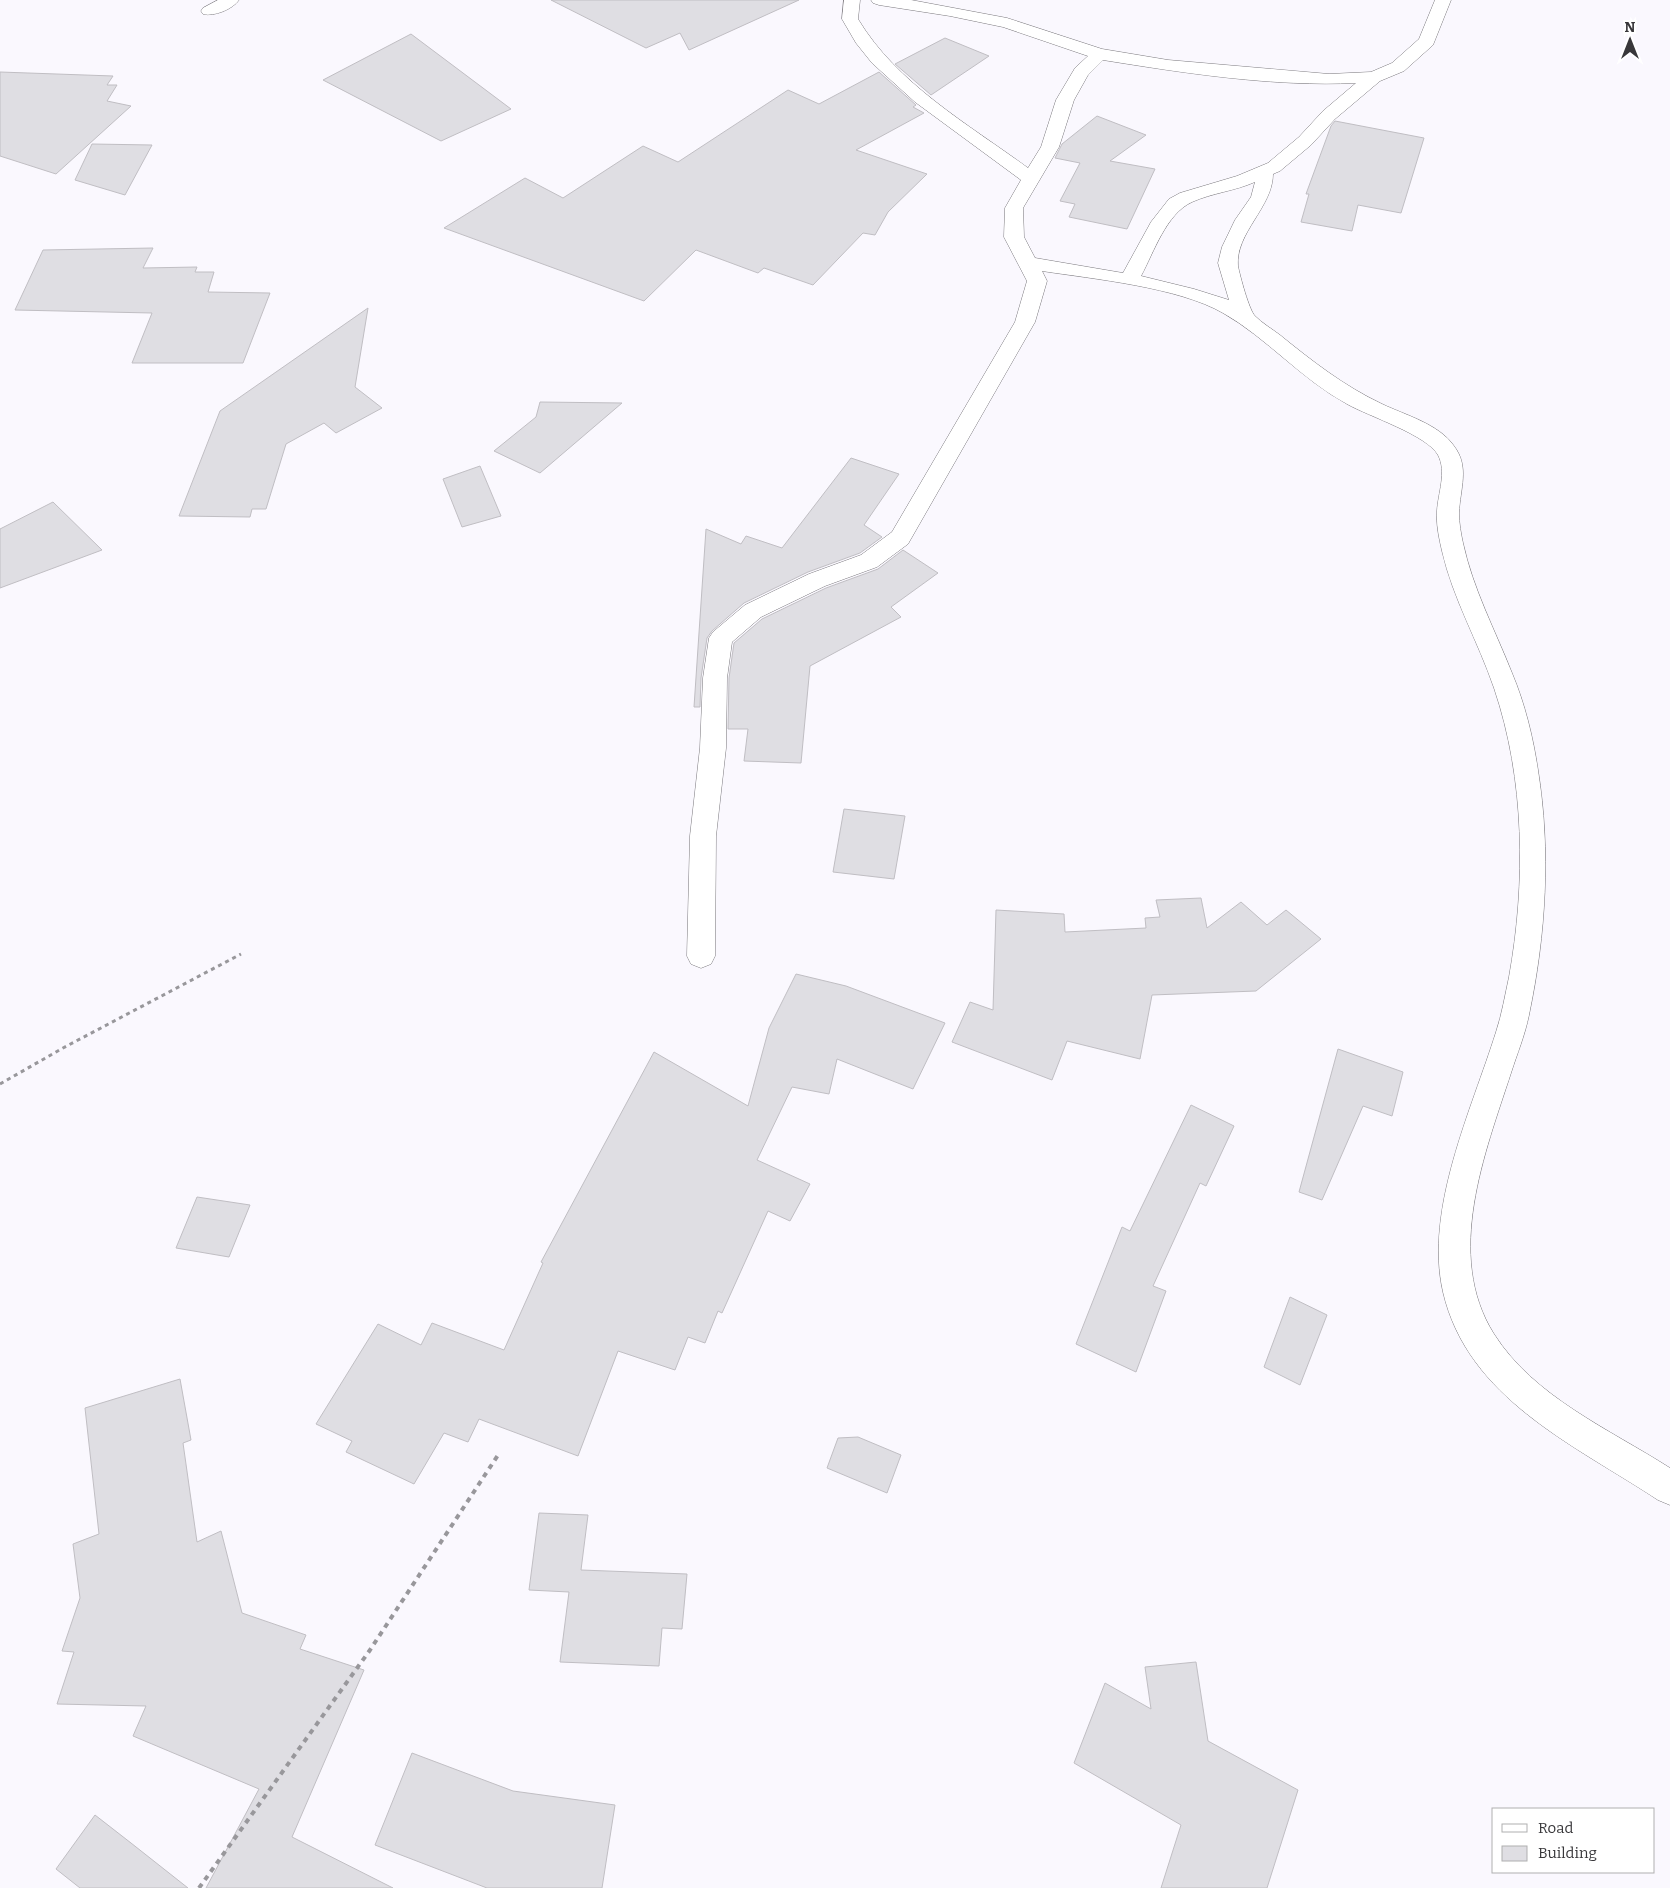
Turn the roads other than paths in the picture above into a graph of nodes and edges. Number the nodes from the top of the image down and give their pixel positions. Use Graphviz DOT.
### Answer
graph roads {
  1 [pos="231,0"];
  2 [pos="852,0"];
  3 [pos="879,0"];
  4 [pos="1443,0"];
  5 [pos="209,11"];
  6 [pos="1099,54"];
  7 [pos="1374,77"];
  8 [pos="1264,172"];
  9 [pos="1031,179"];
  10 [pos="1027,262"];
  11 [pos="1129,280"];
  12 [pos="1244,319"];
  13 [pos="701,956"];
  14 [pos="1670,1488"];
  1 -- 5 [label="street"];
  2 -- 9 [label="street"];
  3 -- 6 [label="street"];
  4 -- 7 [label="street"];
  6 -- 7 [label="street"];
  6 -- 9 [label="street"];
  7 -- 8 [label="street"];
  8 -- 11 [label="street"];
  8 -- 12 [label="street"];
  9 -- 10 [label="street"];
  10 -- 11 [label="street"];
  10 -- 13 [label="street"];
  11 -- 12 [label="street"];
  12 -- 14 [label="street"];
}
